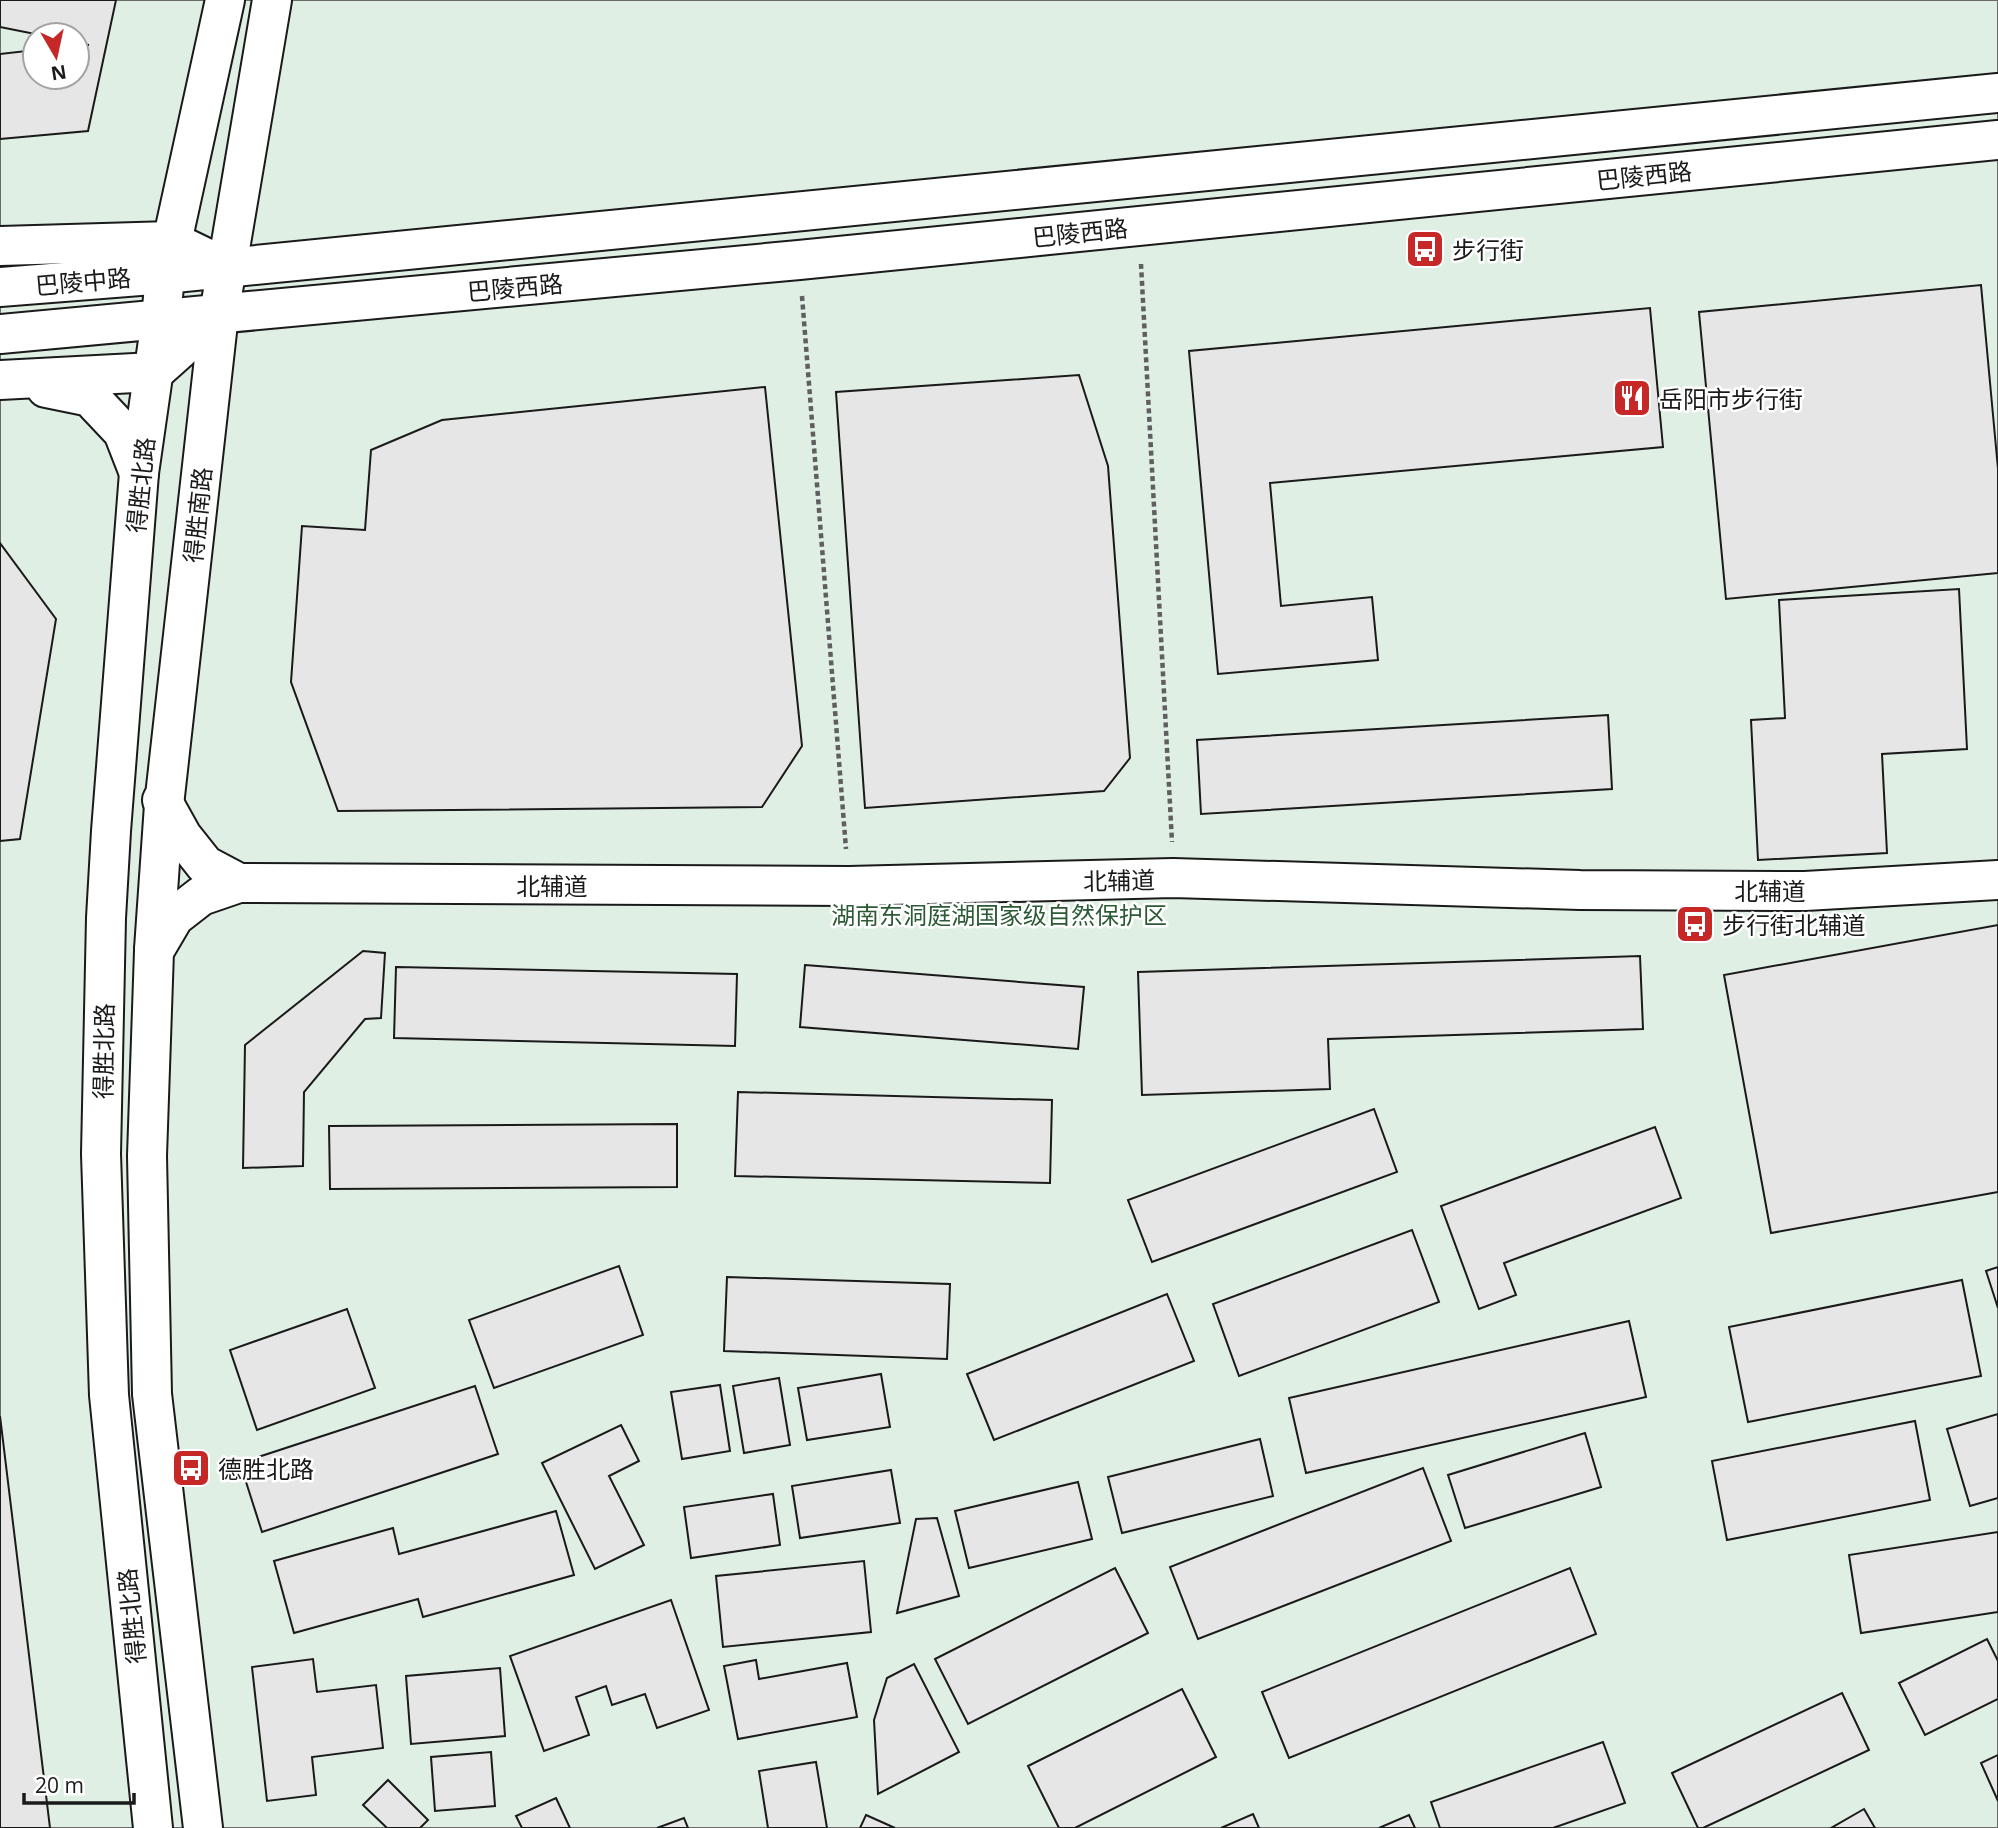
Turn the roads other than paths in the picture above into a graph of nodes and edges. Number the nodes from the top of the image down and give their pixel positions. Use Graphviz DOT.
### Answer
graph roads {
  1 [pos="225,0"];
  2 [pos="272,0"];
  3 [pos="1998,93"];
  4 [pos="1998,140"];
  5 [pos="0,246"];
  6 [pos="168,257"];
  7 [pos="227,268"];
  8 [pos="0,287"];
  9 [pos="219,314"];
  10 [pos="161,320"];
  11 [pos="0,334"];
  12 [pos="154,372"];
  13 [pos="2,379"];
  14 [pos="139,473"];
  15 [pos="119,726"];
  16 [pos="164,805"];
  17 [pos="1998,880"];
  18 [pos="239,883"];
  19 [pos="154,951"];
  20 [pos="104,1018"];
  21 [pos="153,1828"];
  22 [pos="203,1828"];
  1 -- 6 [label="main road"];
  2 -- 7 [label="main road, 得胜南路"];
  3 -- 7 [label="main road, 巴陵西路"];
  4 -- 9 [label="main road, 巴陵西路"];
  5 -- 6 [label="main road"];
  6 -- 7 [label="main road, 巴陵西路"];
  6 -- 8 [label="main road, 巴陵中路"];
  6 -- 10 [label="main road, 得胜北路"];
  7 -- 9 [label="main road, 得胜南路"];
  9 -- 10 [label="main road, 巴陵西路"];
  9 -- 12 [label="main road"];
  9 -- 16 [label="main road, 得胜南路"];
  10 -- 11 [label="main road, 巴陵中路"];
  10 -- 12 [label="main road, 得胜北路"];
  12 -- 13 [label="main road"];
  12 -- 14 [label="main road, 得胜北路"];
  13 -- 14 [label="main road"];
  14 -- 15 [label="main road, 得胜北路"];
  15 -- 16 [label="main road"];
  15 -- 20 [label="main road, 得胜北路"];
  16 -- 18 [label="main road"];
  16 -- 19 [label="main road, 得胜南路"];
  17 -- 18 [label="main road, 北辅道"];
  18 -- 19 [label="main road"];
  19 -- 20 [label="main road"];
  19 -- 22 [label="main road"];
  20 -- 21 [label="main road, 得胜北路"];
}
